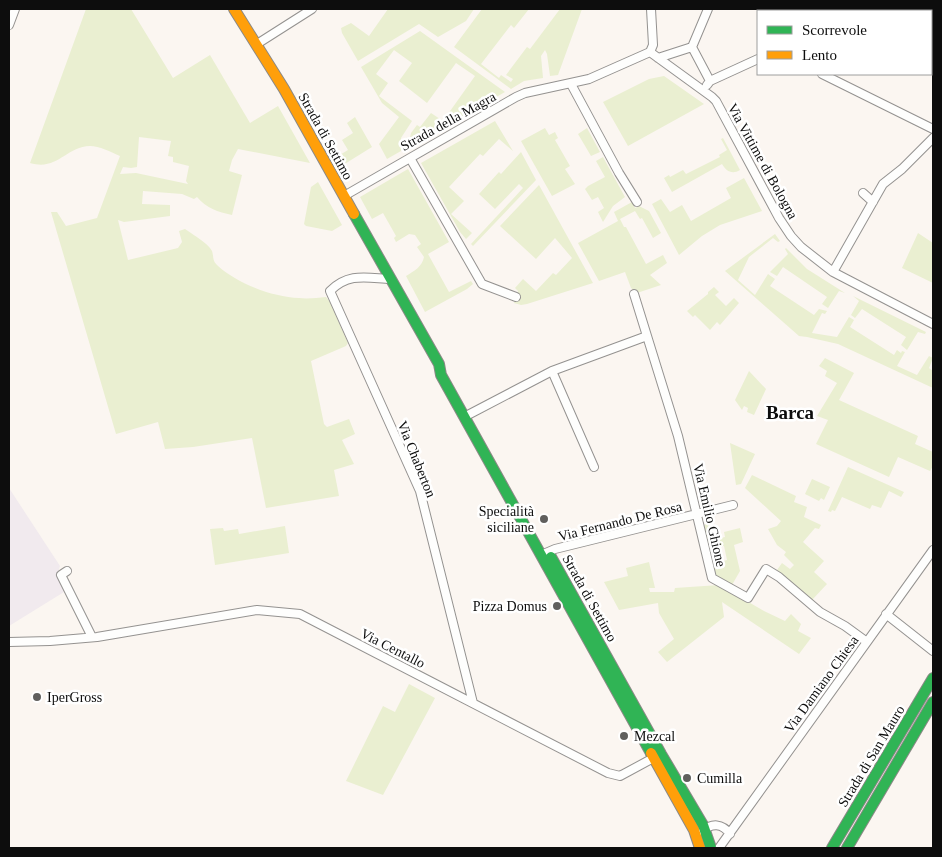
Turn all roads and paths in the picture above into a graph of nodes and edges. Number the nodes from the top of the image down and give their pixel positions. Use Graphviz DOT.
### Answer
graph roads {
  1 [pos="15,9"];
  2 [pos="234,9"];
  3 [pos="312,9"];
  4 [pos="651,9"];
  5 [pos="708,9"];
  6 [pos="9,25"];
  7 [pos="257,44"];
  8 [pos="692,47"];
  9 [pos="650,52"];
  10 [pos="658,58"];
  11 [pos="757,59"];
  12 [pos="824,75"];
  13 [pos="710,81"];
  14 [pos="571,84"];
  15 [pos="702,90"];
  16 [pos="933,129"];
  17 [pos="933,138"];
  18 [pos="410,158"];
  19 [pos="863,193"];
  20 [pos="344,196"];
  21 [pos="637,202"];
  22 [pos="873,202"];
  23 [pos="833,272"];
  24 [pos="391,280"];
  25 [pos="634,294"];
  26 [pos="516,297"];
  27 [pos="933,324"];
  28 [pos="647,336"];
  29 [pos="552,371"];
  30 [pos="468,415"];
  31 [pos="594,466"];
  32 [pos="733,505"];
  33 [pos="697,514"];
  34 [pos="933,550"];
  35 [pos="545,554"];
  36 [pos="67,571"];
  37 [pos="886,614"];
  38 [pos="92,637"];
  39 [pos="9,642"];
  40 [pos="867,642"];
  41 [pos="933,651"];
  42 [pos="933,678"];
  43 [pos="933,702"];
  44 [pos="474,703"];
  45 [pos="658,756"];
  46 [pos="705,829"];
  47 [pos="730,834"];
  48 [pos="696,836"];
  49 [pos="700,848"];
  50 [pos="711,848"];
  51 [pos="719,848"];
  52 [pos="832,848"];
  53 [pos="847,848"];
  1 -- 6 [label="street"];
  2 -- 7 [label="main road, Strada di Settimo"];
  3 -- 7 [label="street"];
  4 -- 9 [label="street"];
  5 -- 8 [label="street"];
  7 -- 20 [label="main road, Strada di Settimo"];
  8 -- 10 [label="street"];
  8 -- 13 [label="street"];
  9 -- 10 [label="street, Via Vittime di Bologna"];
  9 -- 14 [label="street, Strada della Magra"];
  10 -- 15 [label="street, Via Vittime di Bologna"];
  11 -- 13 [label="street"];
  12 -- 16 [label="street"];
  13 -- 15 [label="street"];
  14 -- 18 [label="street, Strada della Magra"];
  14 -- 21 [label="street"];
  15 -- 23 [label="street, Via Vittime di Bologna"];
  17 -- 22 [label="street"];
  18 -- 20 [label="street, Strada della Magra"];
  18 -- 26 [label="street"];
  19 -- 22 [label="street"];
  20 -- 24 [label="main road, Strada di Settimo"];
  22 -- 23 [label="street"];
  23 -- 27 [label="street, Via Vittime di Bologna"];
  24 -- 30 [label="main road, Strada di Settimo"];
  24 -- 44 [label="street, Via Chaberton"];
  25 -- 28 [label="street, Via Emilio Ghione"];
  28 -- 29 [label="street"];
  28 -- 33 [label="street, Via Emilio Ghione"];
  29 -- 30 [label="street"];
  29 -- 31 [label="street"];
  30 -- 35 [label="main road, Strada di Settimo"];
  32 -- 33 [label="street, Via Fernando De Rosa"];
  33 -- 35 [label="street, Via Fernando De Rosa"];
  33 -- 40 [label="street, Via Emilio Ghione"];
  34 -- 37 [label="street, Via Damiano Chiesa"];
  35 -- 45 [label="main road, Strada di Settimo"];
  36 -- 38 [label="street"];
  37 -- 40 [label="street, Via Damiano Chiesa"];
  37 -- 41 [label="street"];
  38 -- 39 [label="street, Via Centallo"];
  38 -- 44 [label="street, Via Centallo"];
  40 -- 47 [label="street, Via Damiano Chiesa"];
  42 -- 52 [label="main road, Strada di San Mauro"];
  43 -- 53 [label="main road, Strada di San Mauro"];
  44 -- 45 [label="street, Via Centallo"];
  45 -- 46 [label="main road, Strada di Settimo"];
  45 -- 48 [label="main road, Strada di Settimo"];
  46 -- 47 [label="street"];
  46 -- 48 [label="street"];
  46 -- 50 [label="main road, Strada di Settimo"];
  47 -- 51 [label="street, Via Damiano Chiesa"];
  48 -- 49 [label="main road, Strada di Settimo"];
}
